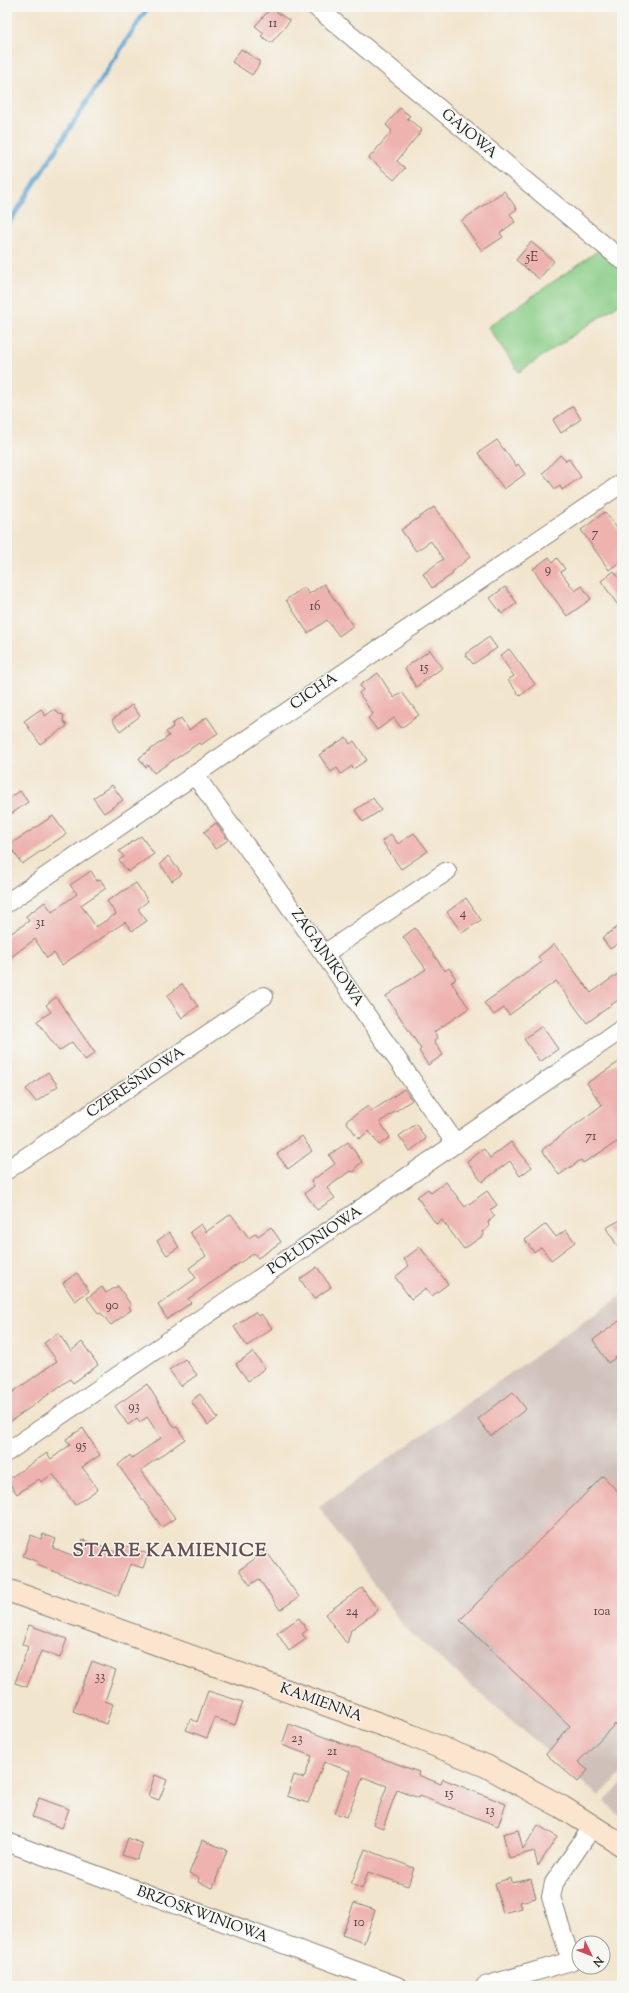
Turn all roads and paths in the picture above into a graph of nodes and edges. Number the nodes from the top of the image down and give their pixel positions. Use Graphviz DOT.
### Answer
graph roads {
  1 [pos="316,7"];
  2 [pos="622,260"];
  3 [pos="622,483"];
  4 [pos="194,774"];
  5 [pos="447,871"];
  6 [pos="7,903"];
  7 [pos="324,954"];
  8 [pos="264,996"];
  9 [pos="622,1029"];
  10 [pos="456,1144"];
  11 [pos="7,1170"];
  12 [pos="7,1452"];
  13 [pos="7,1590"];
  14 [pos="593,1826"];
  15 [pos="7,1842"];
  16 [pos="622,1845"];
  17 [pos="397,1986"];
  18 [pos="485,1986"];
  1 -- 2 [label="street, GAJOWA"];
  3 -- 4 [label="street, CICHA"];
  4 -- 6 [label="street, CICHA"];
  4 -- 7 [label="street, ZAGAJNIKOWA"];
  5 -- 7 [label="street"];
  7 -- 10 [label="street, ZAGAJNIKOWA"];
  8 -- 11 [label="street, CZEREŚNIOWA"];
  9 -- 10 [label="street, POŁUDNIOWA"];
  10 -- 12 [label="street, POŁUDNIOWA"];
  13 -- 14 [label="street, KAMIENNA"];
  14 -- 16 [label="street, KAMIENNA"];
  14 -- 18 [label="street"];
  15 -- 17 [label="street, BRZOSKWINIOWA"];
}
